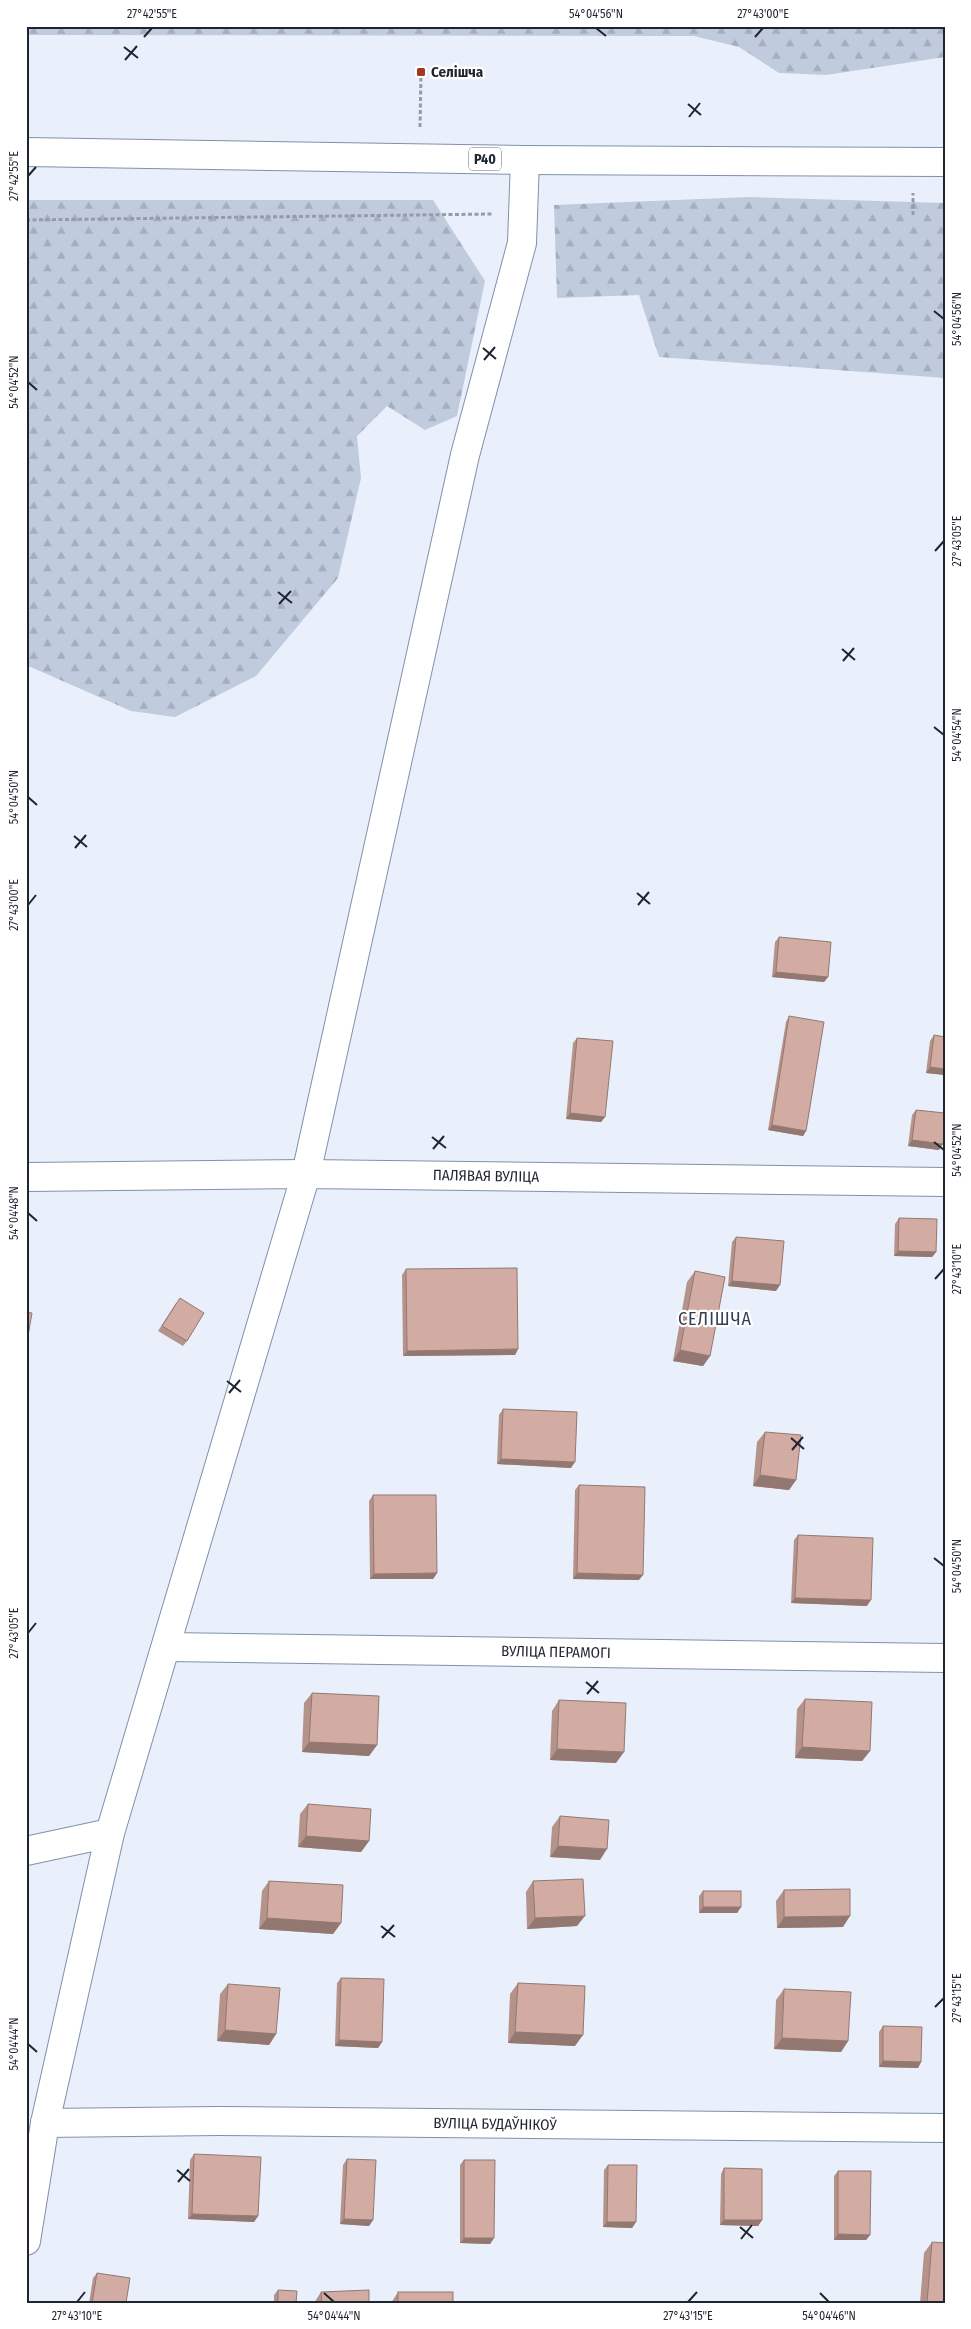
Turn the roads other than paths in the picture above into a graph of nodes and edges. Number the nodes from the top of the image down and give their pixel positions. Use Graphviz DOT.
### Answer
graph roads {
  1 [pos="26,152"];
  2 [pos="524,160"];
  3 [pos="945,162"];
  4 [pos="306,1174"];
  5 [pos="26,1177"];
  6 [pos="945,1182"];
  7 [pos="167,1647"];
  8 [pos="945,1658"];
  9 [pos="110,1833"];
  10 [pos="26,1850"];
  11 [pos="45,2122"];
  12 [pos="945,2128"];
  13 [pos="31,2184"];
  14 [pos="26,2241"];
  1 -- 2 [label="street, Р40"];
  2 -- 3 [label="street, Р40"];
  2 -- 4 [label="street"];
  4 -- 5 [label="street, ПАЛЯВАЯ ВУЛІЦА"];
  4 -- 6 [label="street, ПАЛЯВАЯ ВУЛІЦА"];
  4 -- 7 [label="street"];
  7 -- 8 [label="street, ВУЛІЦА ПЕРАМОГІ"];
  7 -- 9 [label="street"];
  9 -- 10 [label="street"];
  9 -- 11 [label="street"];
  11 -- 12 [label="street, ВУЛІЦА БУДАЎНІКОЎ"];
  11 -- 13 [label="street"];
  13 -- 14 [label="street"];
}
